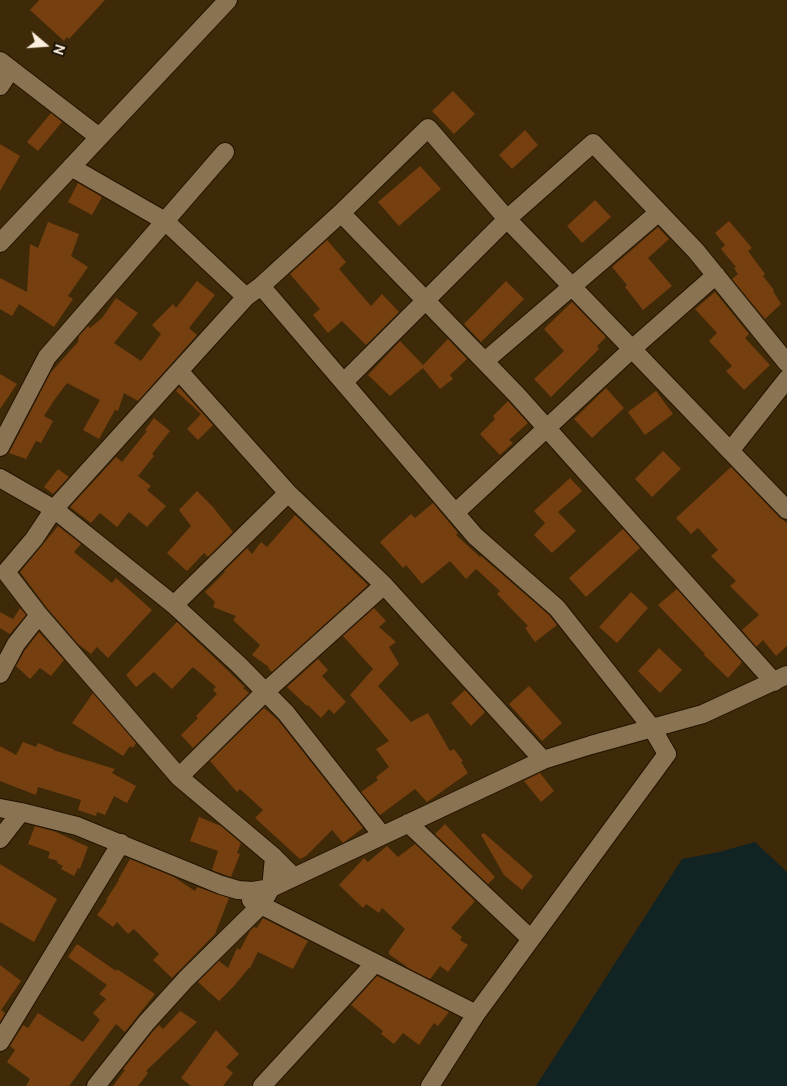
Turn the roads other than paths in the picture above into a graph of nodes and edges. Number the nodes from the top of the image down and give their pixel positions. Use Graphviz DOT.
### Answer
graph roads {
  1 [pos="228,0"];
  2 [pos="5,65"];
  3 [pos="0,86"];
  4 [pos="99,137"];
  5 [pos="224,152"];
  6 [pos="71,167"];
  7 [pos="659,212"];
  8 [pos="341,213"];
  9 [pos="507,219"];
  10 [pos="165,222"];
  11 [pos="0,243"];
  12 [pos="716,275"];
  13 [pos="261,286"];
  14 [pos="571,286"];
  15 [pos="246,297"];
  16 [pos="426,300"];
  17 [pos="632,349"];
  18 [pos="485,361"];
  19 [pos="787,363"];
  20 [pos="179,371"];
  21 [pos="787,379"];
  22 [pos="344,382"];
  23 [pos="547,428"];
  24 [pos="0,447"];
  25 [pos="730,451"];
  26 [pos="0,478"];
  27 [pos="288,493"];
  28 [pos="54,509"];
  29 [pos="787,510"];
  30 [pos="455,513"];
  31 [pos="3,569"];
  32 [pos="384,585"];
  33 [pos="174,605"];
  34 [pos="39,615"];
  35 [pos="0,674"];
  36 [pos="780,678"];
  37 [pos="265,692"];
  38 [pos="652,728"];
  39 [pos="543,760"];
  40 [pos="179,777"];
  41 [pos="0,808"];
  42 [pos="21,812"];
  43 [pos="408,822"];
  44 [pos="382,835"];
  45 [pos="0,839"];
  46 [pos="121,843"];
  47 [pos="274,857"];
  48 [pos="294,877"];
  49 [pos="221,884"];
  50 [pos="271,888"];
  51 [pos="260,905"];
  52 [pos="531,939"];
  53 [pos="375,962"];
  54 [pos="476,1014"];
  55 [pos="0,1042"];
  56 [pos="96,1086"];
  57 [pos="262,1086"];
  58 [pos="430,1086"];
  1 -- 4 [label="street"];
  2 -- 3 [label="street"];
  2 -- 4 [label="street"];
  4 -- 6 [label="street"];
  5 -- 10 [label="street"];
  6 -- 10 [label="street"];
  6 -- 11 [label="street"];
  7 -- 9 [label="street"];
  7 -- 12 [label="street"];
  7 -- 14 [label="street"];
  8 -- 9 [label="street"];
  8 -- 13 [label="street"];
  8 -- 16 [label="street"];
  9 -- 14 [label="street"];
  9 -- 16 [label="street"];
  10 -- 15 [label="street"];
  10 -- 24 [label="street"];
  12 -- 17 [label="street"];
  12 -- 19 [label="street"];
  13 -- 15 [label="street"];
  13 -- 22 [label="street"];
  14 -- 17 [label="street"];
  14 -- 18 [label="street"];
  15 -- 20 [label="street"];
  16 -- 18 [label="street"];
  16 -- 22 [label="street"];
  17 -- 23 [label="street"];
  17 -- 25 [label="street"];
  18 -- 23 [label="street"];
  20 -- 27 [label="street"];
  20 -- 28 [label="street"];
  21 -- 25 [label="street"];
  22 -- 30 [label="street"];
  23 -- 30 [label="street"];
  23 -- 36 [label="street"];
  25 -- 29 [label="street"];
  26 -- 28 [label="street"];
  27 -- 32 [label="street"];
  27 -- 33 [label="street"];
  28 -- 31 [label="street"];
  28 -- 33 [label="street"];
  30 -- 38 [label="street"];
  31 -- 34 [label="street"];
  32 -- 37 [label="street"];
  32 -- 39 [label="street"];
  33 -- 37 [label="street"];
  34 -- 35 [label="street"];
  34 -- 40 [label="street"];
  36 -- 38 [label="street"];
  37 -- 40 [label="street"];
  37 -- 44 [label="street"];
  38 -- 39 [label="street"];
  38 -- 52 [label="street"];
  39 -- 43 [label="street"];
  40 -- 47 [label="street"];
  41 -- 42 [label="street"];
  42 -- 45 [label="street"];
  42 -- 46 [label="street"];
  43 -- 44 [label="street"];
  43 -- 52 [label="street"];
  44 -- 48 [label="street"];
  46 -- 49 [label="street"];
  46 -- 55 [label="street"];
  47 -- 48 [label="street"];
  47 -- 50 [label="street"];
  48 -- 50 [label="street"];
  49 -- 50 [label="street"];
  49 -- 51 [label="street"];
  50 -- 51 [label="street"];
  51 -- 53 [label="street"];
  51 -- 56 [label="street"];
  52 -- 54 [label="street"];
  53 -- 54 [label="street"];
  53 -- 57 [label="street"];
  54 -- 58 [label="street"];
}
